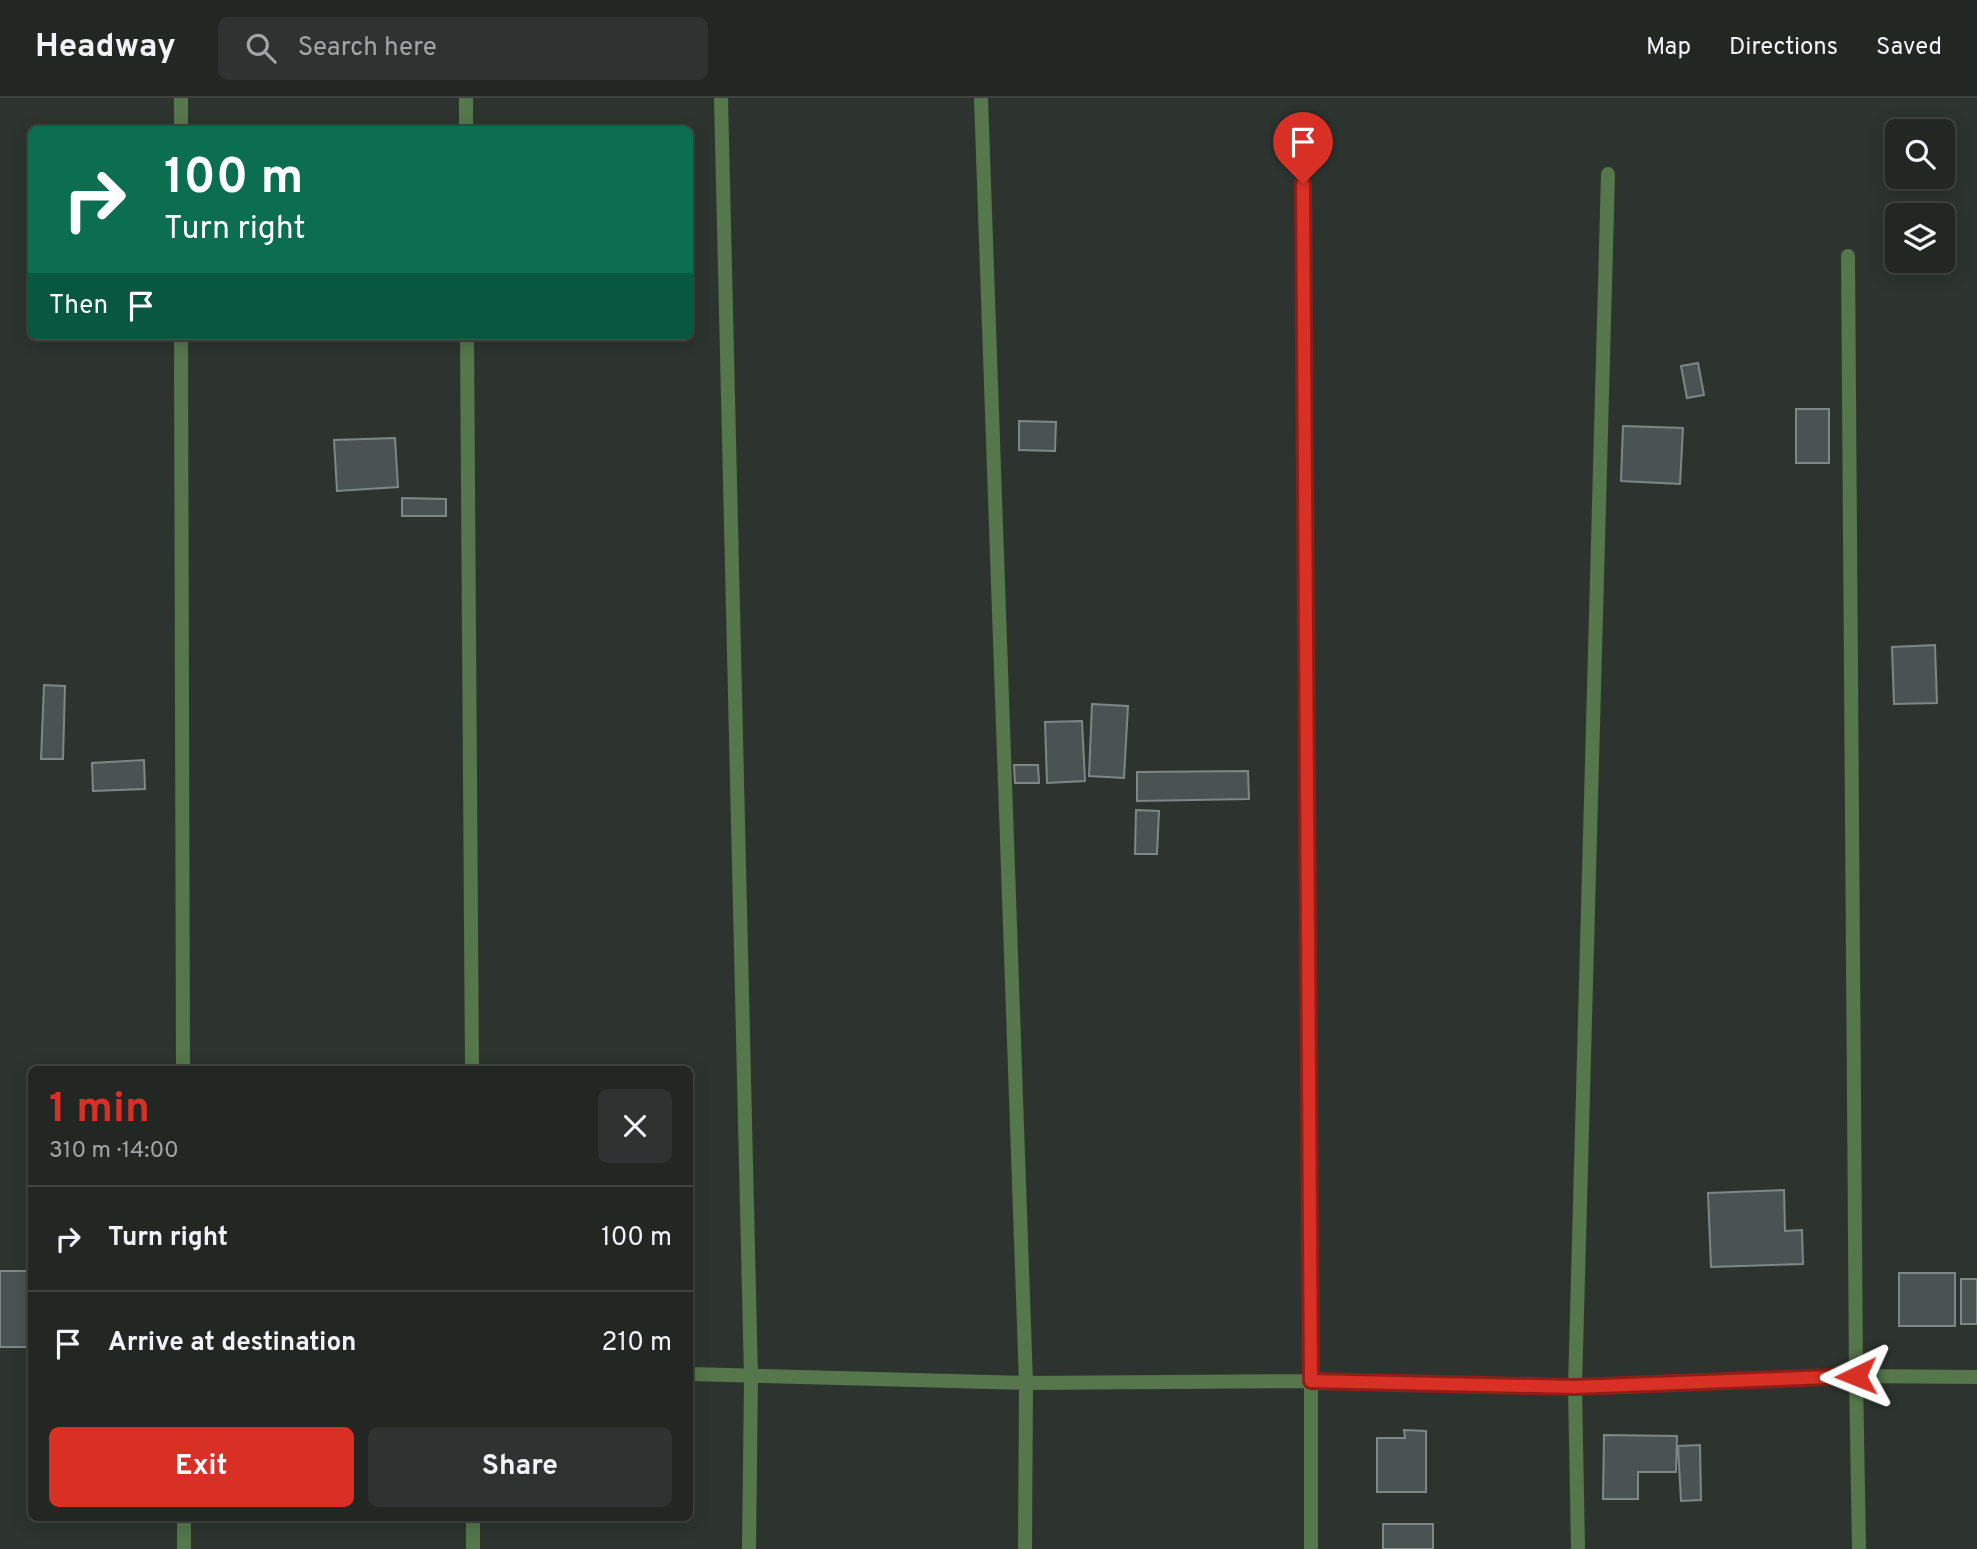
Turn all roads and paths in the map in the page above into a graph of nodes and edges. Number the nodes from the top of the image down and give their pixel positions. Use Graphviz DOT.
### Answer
graph roads {
  1 [pos="181,98"];
  2 [pos="466,98"];
  3 [pos="721,98"];
  4 [pos="981,98"];
  5 [pos="181,126"];
  6 [pos="466,126"];
  7 [pos="1608,174"];
  8 [pos="1303,184"];
  9 [pos="1847,256"];
  10 [pos="181,340"];
  11 [pos="467,340"];
  12 [pos="183,1066"];
  13 [pos="472,1066"];
  14 [pos="693,1374"];
  15 [pos="1856,1376"];
  16 [pos="751,1377"];
  17 [pos="1977,1377"];
  18 [pos="1311,1381"];
  19 [pos="1026,1383"];
  20 [pos="1575,1387"];
  21 [pos="184,1521"];
  22 [pos="473,1521"];
  23 [pos="184,1549"];
  24 [pos="472,1549"];
  25 [pos="749,1549"];
  26 [pos="1025,1549"];
  27 [pos="1311,1549"];
  28 [pos="1578,1549"];
  29 [pos="1859,1549"];
  1 -- 5 [label="street"];
  2 -- 6 [label="street"];
  3 -- 16 [label="street"];
  4 -- 19 [label="street"];
  7 -- 20 [label="street"];
  8 -- 18 [label="street"];
  9 -- 15 [label="street"];
  10 -- 12 [label="street"];
  11 -- 13 [label="street"];
  14 -- 16 [label="street"];
  15 -- 17 [label="street"];
  15 -- 20 [label="street"];
  15 -- 29 [label="street"];
  16 -- 19 [label="street"];
  16 -- 25 [label="street"];
  18 -- 19 [label="street"];
  18 -- 20 [label="street"];
  18 -- 27 [label="street"];
  19 -- 26 [label="street"];
  20 -- 28 [label="street"];
  21 -- 23 [label="street"];
  22 -- 24 [label="street"];
}
